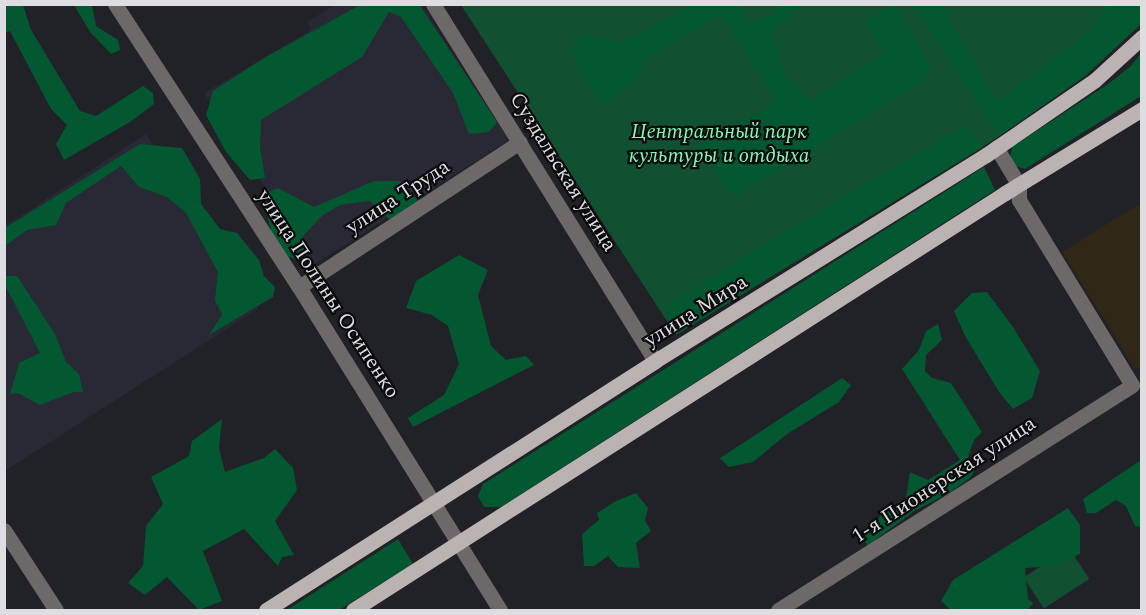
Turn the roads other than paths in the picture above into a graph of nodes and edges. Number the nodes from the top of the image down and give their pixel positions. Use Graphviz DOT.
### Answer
graph roads {
  1 [pos="115,4"];
  2 [pos="434,4"];
  3 [pos="1142,37"];
  4 [pos="1142,109"];
  5 [pos="520,142"];
  6 [pos="996,147"];
  7 [pos="1019,185"];
  8 [pos="299,287"];
  9 [pos="655,362"];
  10 [pos="433,504"];
  11 [pos="4,530"];
  12 [pos="457,544"];
  13 [pos="56,610"];
  14 [pos="266,610"];
  15 [pos="353,610"];
  16 [pos="500,610"];
  17 [pos="778,610"];
  1 -- 8 [label="street, улица Полины Осипенко"];
  2 -- 5 [label="street, Суздальская улица"];
  3 -- 6 [label="main road, улица Мира"];
  4 -- 7 [label="main road"];
  5 -- 8 [label="street, улица Труда"];
  5 -- 9 [label="street, Суздальская улица"];
  6 -- 7 [label="street"];
  6 -- 9 [label="main road, улица Мира"];
  7 -- 12 [label="main road"];
  7 -- 17 [label="street, 1-я Пионерская улица"];
  8 -- 10 [label="street, улица Полины Осипенко"];
  9 -- 10 [label="main road, улица Мира"];
  10 -- 12 [label="street, улица Полины Осипенко"];
  10 -- 14 [label="main road, улица Мира"];
  11 -- 13 [label="street"];
  12 -- 15 [label="main road"];
  12 -- 16 [label="street, улица Полины Осипенко"];
}
